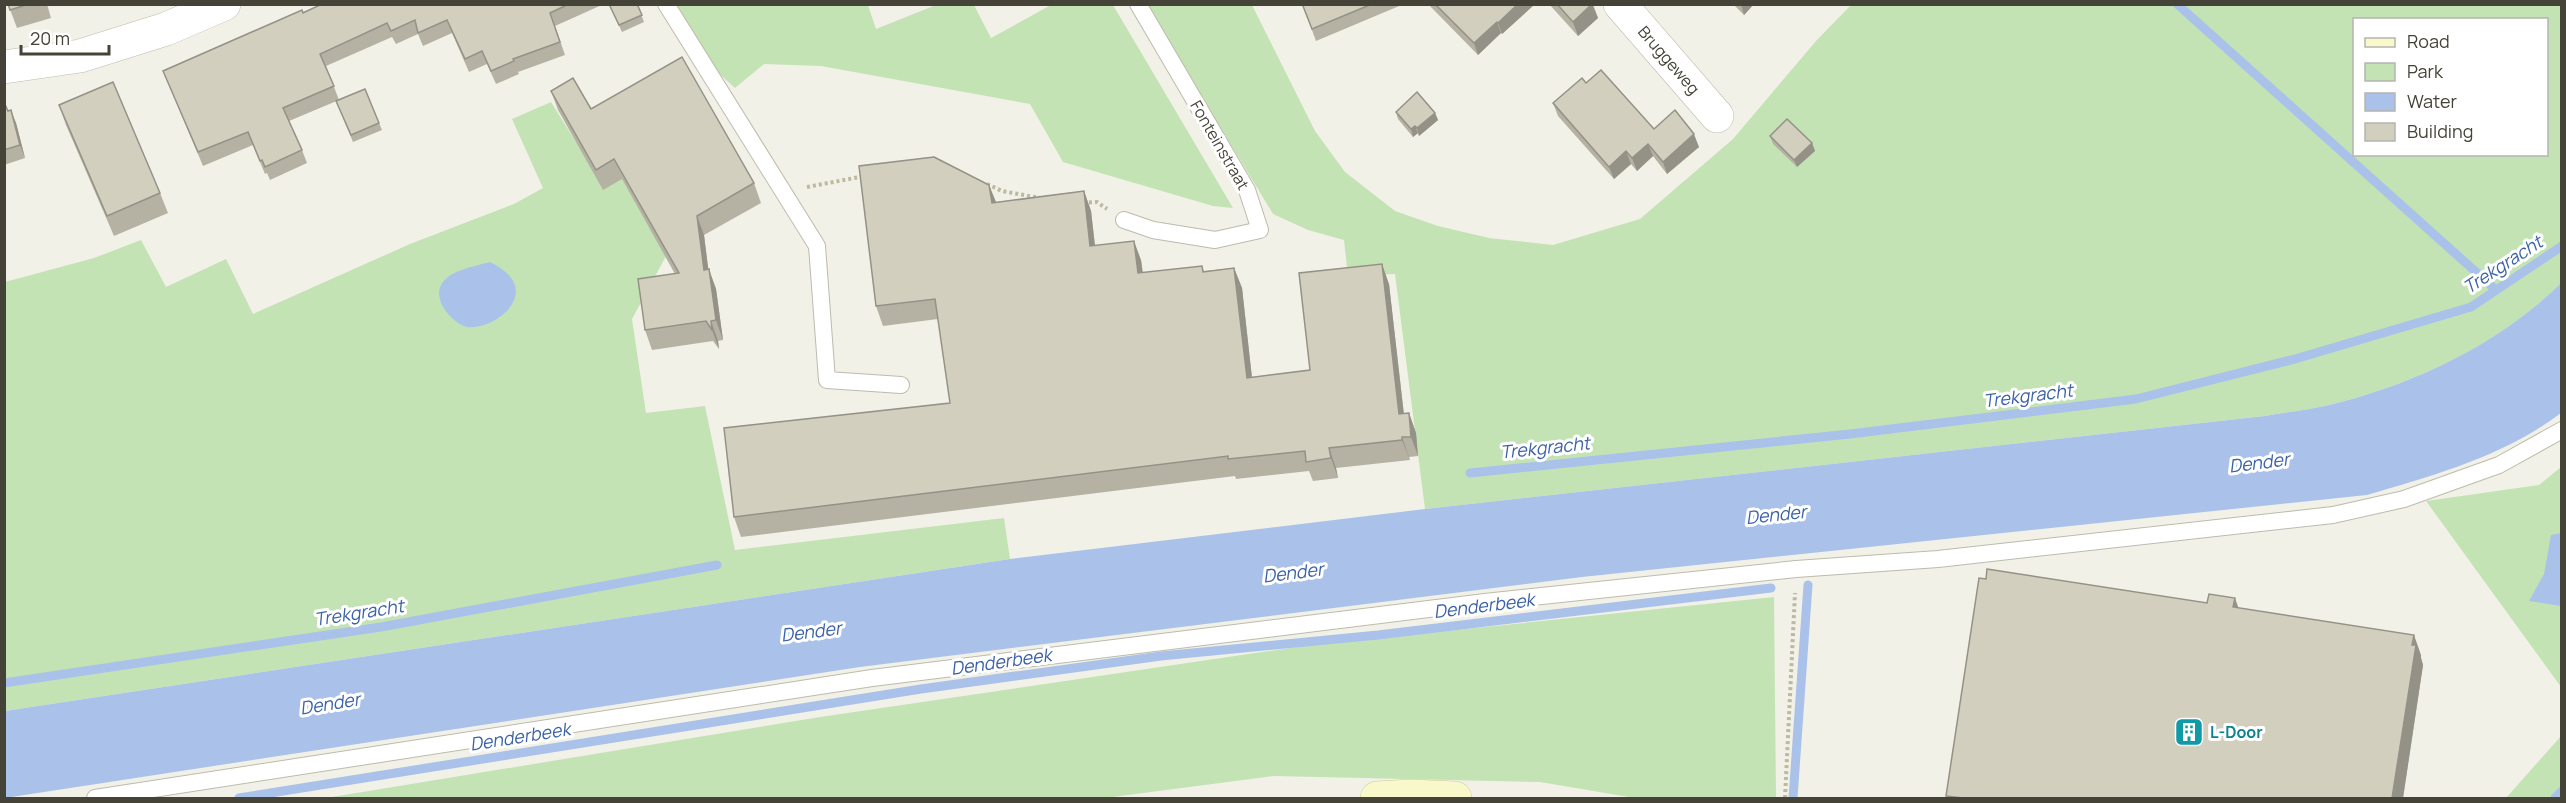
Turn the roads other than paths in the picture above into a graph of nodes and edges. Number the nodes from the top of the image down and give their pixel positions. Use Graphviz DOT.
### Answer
graph roads {
  1 [pos="224,4"];
  2 [pos="666,4"];
  3 [pos="1138,4"];
  4 [pos="1620,4"];
  5 [pos="4,67"];
  6 [pos="1717,116"];
  7 [pos="1124,220"];
  8 [pos="901,385"];
  9 [pos="2562,430"];
  10 [pos="95,798"];
  11 [pos="1377,798"];
  12 [pos="1455,798"];
  1 -- 5 [label="street"];
  2 -- 8 [label="lane"];
  3 -- 7 [label="lane, Fonteinstraat"];
  4 -- 6 [label="street, Bruggeweg"];
  9 -- 10 [label="lane"];
  11 -- 12 [label="street"];
}
